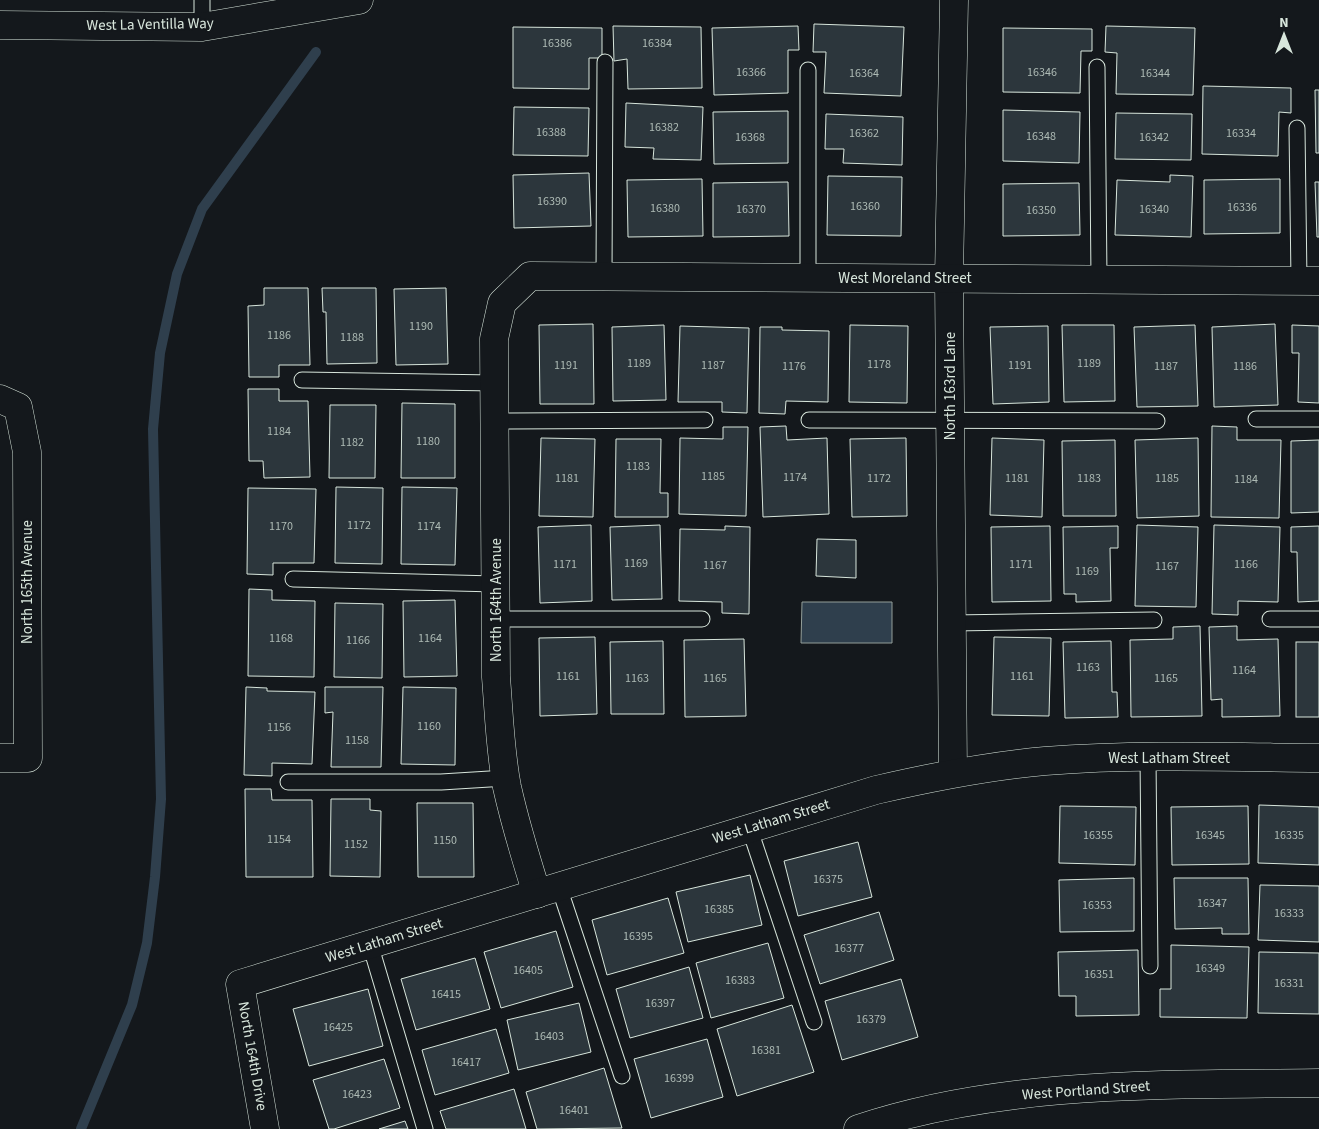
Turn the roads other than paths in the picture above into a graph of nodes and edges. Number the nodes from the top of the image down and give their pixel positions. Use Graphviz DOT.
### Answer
graph roads {
  1 [pos="202,0"];
  2 [pos="358,0"];
  3 [pos="954,0"];
  4 [pos="0,25"];
  5 [pos="202,27"];
  6 [pos="604,62"];
  7 [pos="1097,67"];
  8 [pos="808,70"];
  9 [pos="1297,128"];
  10 [pos="604,276"];
  11 [pos="808,277"];
  12 [pos="949,278"];
  13 [pos="1099,279"];
  14 [pos="1309,281"];
  15 [pos="502,303"];
  16 [pos="302,380"];
  17 [pos="495,382"];
  18 [pos="9,403"];
  19 [pos="1319,418"];
  20 [pos="1256,419"];
  21 [pos="705,420"];
  22 [pos="809,420"];
  23 [pos="495,421"];
  24 [pos="950,421"];
  25 [pos="1157,421"];
  26 [pos="293,579"];
  27 [pos="496,584"];
  28 [pos="496,619"];
  29 [pos="702,619"];
  30 [pos="1270,619"];
  31 [pos="1319,619"];
  32 [pos="1154,620"];
  33 [pos="952,623"];
  34 [pos="1148,756"];
  35 [pos="0,758"];
  36 [pos="1319,758"];
  37 [pos="953,773"];
  38 [pos="506,778"];
  39 [pos="288,782"];
  40 [pos="750,828"];
  41 [pos="548,890"];
  42 [pos="370,944"];
  43 [pos="1150,966"];
  44 [pos="240,984"];
  45 [pos="814,1022"];
  46 [pos="622,1076"];
  47 [pos="1319,1083"];
  48 [pos="265,1129"];
  49 [pos="425,1129"];
  50 [pos="858,1129"];
  1 -- 5 [label="lane"];
  2 -- 5 [label="street, West La Ventilla Way"];
  3 -- 12 [label="street, North 163rd Lane"];
  4 -- 5 [label="street, West La Ventilla Way"];
  6 -- 10 [label="lane"];
  7 -- 13 [label="lane"];
  8 -- 11 [label="lane"];
  9 -- 14 [label="lane"];
  10 -- 11 [label="street, West Moreland Street"];
  10 -- 15 [label="street, West Moreland Street"];
  11 -- 12 [label="street, West Moreland Street"];
  12 -- 13 [label="street, West Moreland Street"];
  12 -- 24 [label="street, North 163rd Lane"];
  13 -- 14 [label="street, West Moreland Street"];
  15 -- 17 [label="street, North 164th Avenue"];
  16 -- 17 [label="lane"];
  17 -- 23 [label="street, North 164th Avenue"];
  18 -- 35 [label="street, North 165th Avenue"];
  19 -- 20 [label="lane"];
  21 -- 23 [label="lane"];
  22 -- 24 [label="lane"];
  23 -- 27 [label="street, North 164th Avenue"];
  24 -- 25 [label="lane"];
  24 -- 33 [label="street, North 163rd Lane"];
  26 -- 27 [label="lane"];
  27 -- 28 [label="street, North 164th Avenue"];
  28 -- 29 [label="lane"];
  28 -- 38 [label="street, North 164th Avenue"];
  30 -- 31 [label="lane"];
  32 -- 33 [label="lane"];
  33 -- 37 [label="street, North 163rd Lane"];
  34 -- 36 [label="street, West Latham Street"];
  34 -- 37 [label="street, West Latham Street"];
  34 -- 43 [label="lane"];
  37 -- 40 [label="street, West Latham Street"];
  38 -- 39 [label="lane"];
  38 -- 41 [label="street, North 164th Avenue"];
  40 -- 41 [label="street, West Latham Street"];
  40 -- 45 [label="lane"];
  41 -- 42 [label="street, West Latham Street"];
  41 -- 46 [label="lane"];
  42 -- 44 [label="street, West Latham Street"];
  42 -- 49 [label="lane"];
  44 -- 48 [label="street, North 164th Drive"];
  47 -- 50 [label="street, West Portland Street"];
}
